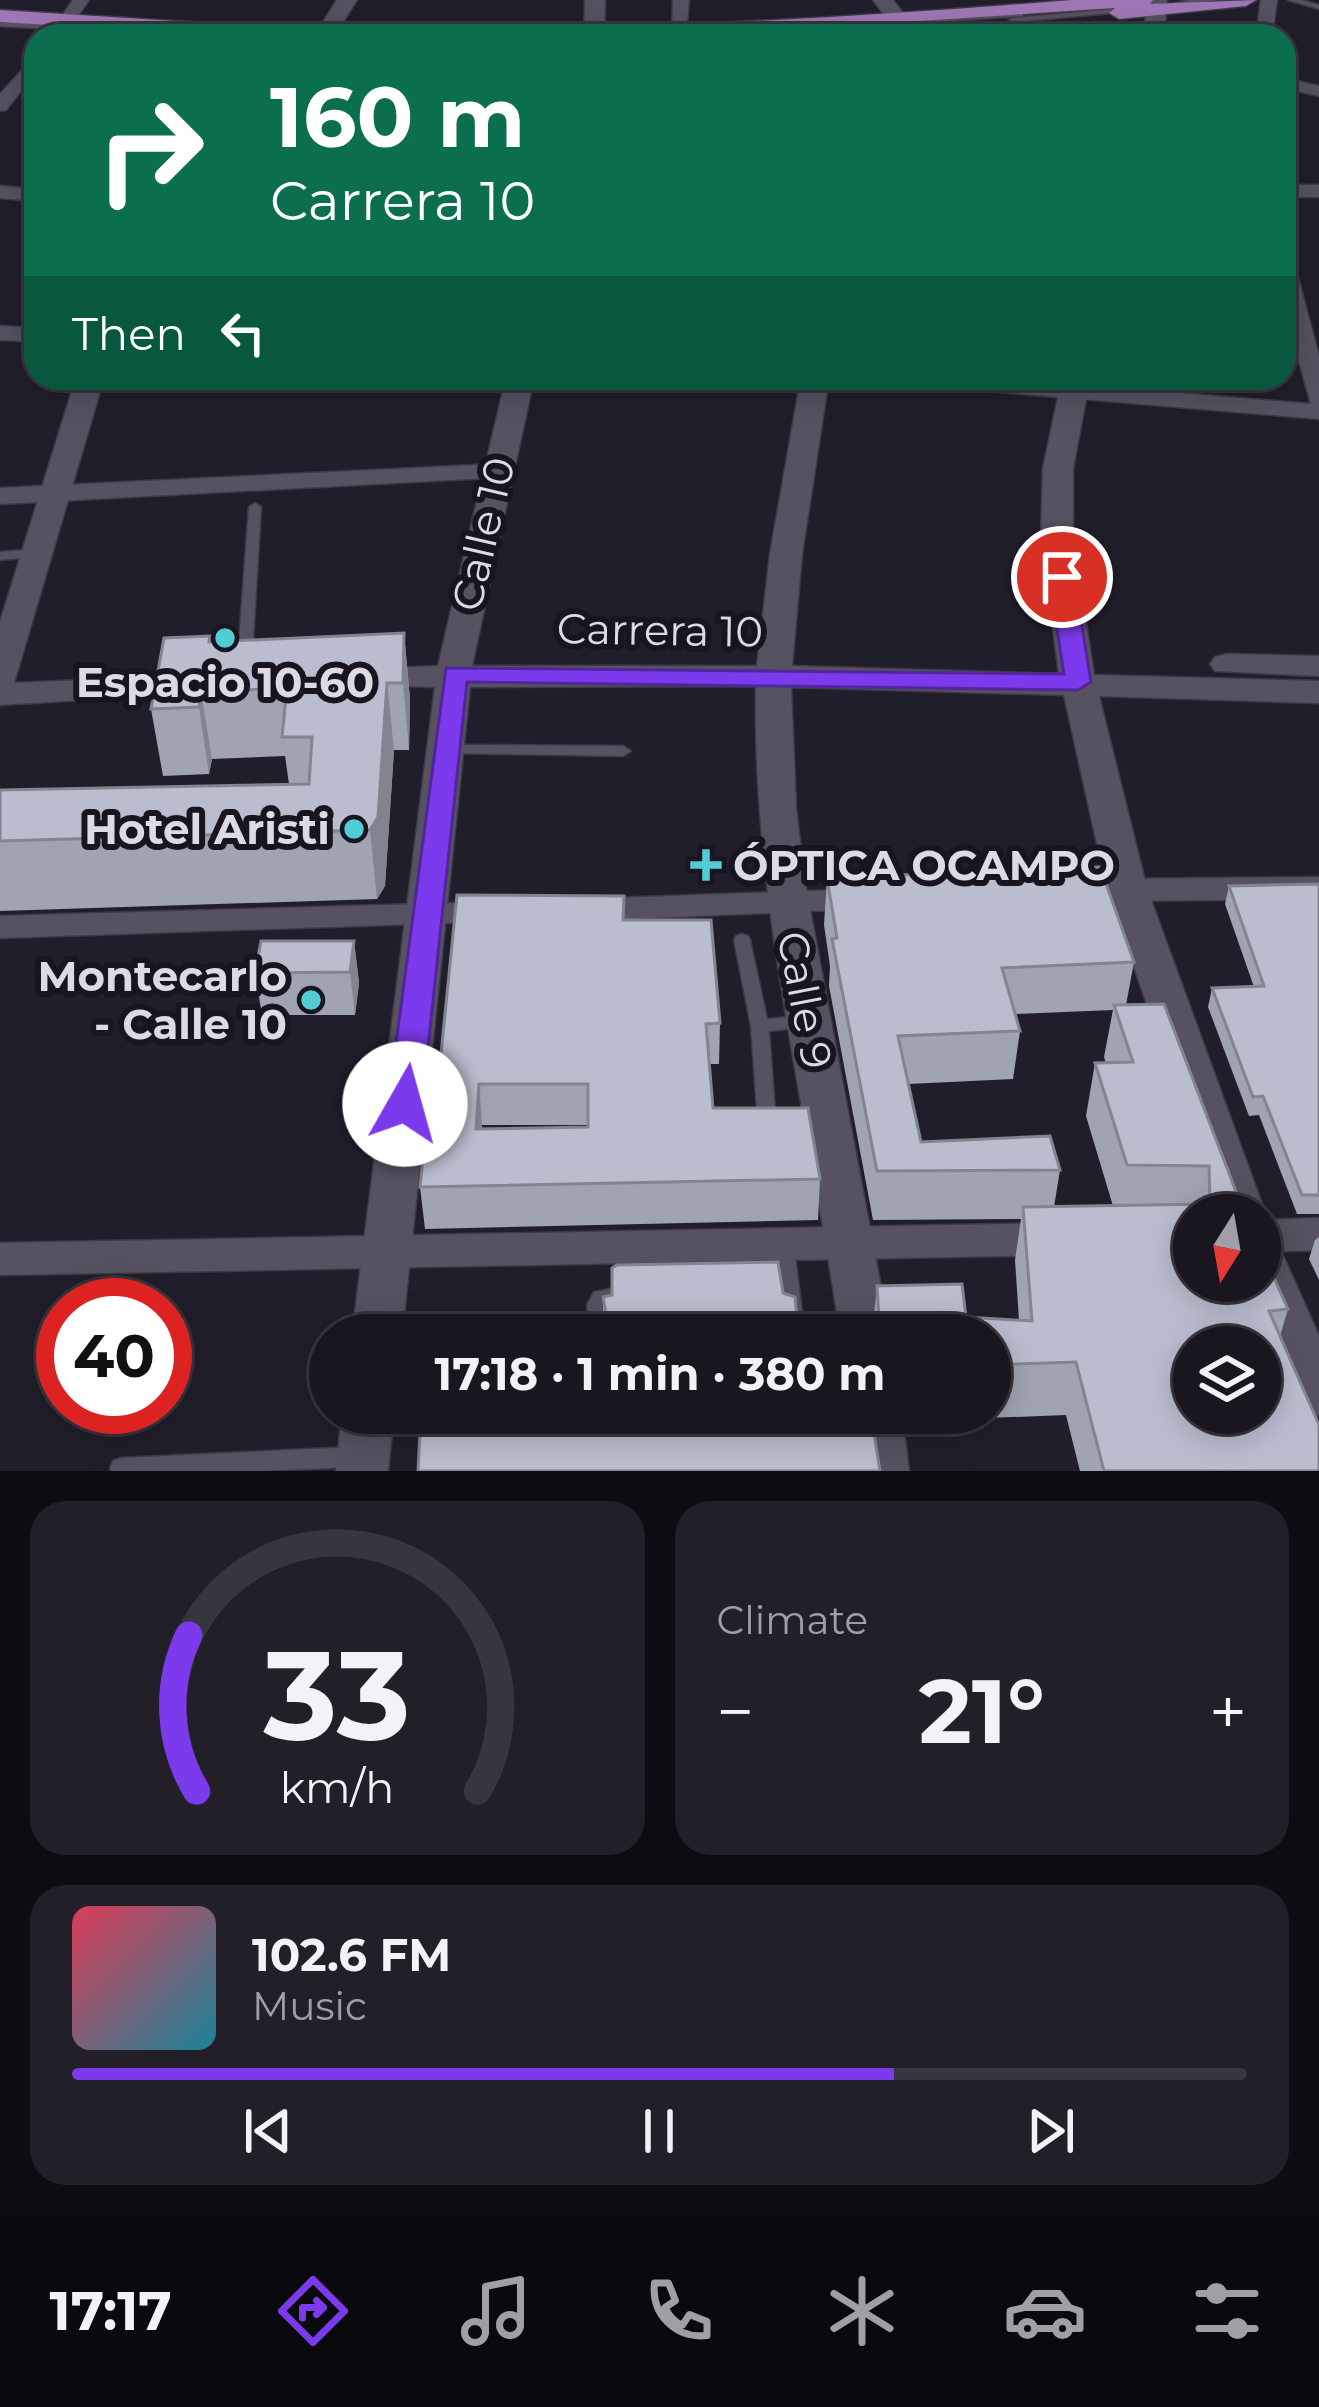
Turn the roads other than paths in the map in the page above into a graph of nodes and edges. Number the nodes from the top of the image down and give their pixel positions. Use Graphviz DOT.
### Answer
graph roads {
  1 [pos="364,0"];
  2 [pos="1214,0"];
  3 [pos="1246,0"];
  4 [pos="1292,0"];
  5 [pos="1156,3"];
  6 [pos="1319,7"];
  7 [pos="0,22"];
  8 [pos="37,24"];
  9 [pos="51,24"];
  10 [pos="342,24"];
  11 [pos="958,24"];
  12 [pos="24,73"];
  13 [pos="3,95"];
  14 [pos="1296,322"];
  15 [pos="86,390"];
  16 [pos="517,390"];
  17 [pos="813,390"];
  18 [pos="1073,390"];
  19 [pos="1119,390"];
  20 [pos="1319,399"];
  21 [pos="1319,412"];
  22 [pos="498,472"];
  23 [pos="0,496"];
  24 [pos="55,496"];
  25 [pos="255,507"];
  26 [pos="38,553"];
  27 [pos="0,556"];
  28 [pos="456,664"];
  29 [pos="1319,665"];
  30 [pos="259,666"];
  31 [pos="773,666"];
  32 [pos="336,668"];
  33 [pos="1076,672"];
  34 [pos="0,679"];
  35 [pos="1319,692"];
  36 [pos="449,750"];
  37 [pos="623,752"];
  38 [pos="1319,888"];
  39 [pos="1106,890"];
  40 [pos="901,898"];
  41 [pos="786,904"];
  42 [pos="428,915"];
  43 [pos="0,926"];
  44 [pos="742,940"];
  45 [pos="809,1022"];
  46 [pos="760,1026"];
  47 [pos="767,1124"];
  48 [pos="1235,1194"];
  49 [pos="1319,1234"];
  50 [pos="1281,1235"];
  51 [pos="1103,1239"];
  52 [pos="783,1241"];
  53 [pos="853,1242"];
  54 [pos="387,1250"];
  55 [pos="0,1259"];
  56 [pos="789,1292"];
  57 [pos="747,1293"];
  58 [pos="634,1295"];
  59 [pos="1280,1302"];
  60 [pos="379,1314"];
  61 [pos="598,1314"];
  62 [pos="792,1314"];
  63 [pos="862,1314"];
  64 [pos="1319,1394"];
  65 [pos="879,1434"];
  66 [pos="364,1447"];
  67 [pos="121,1468"];
  68 [pos="883,1471"];
  1 -- 10 [label="street"];
  2 -- 5 [label="lane"];
  3 -- 5 [label="main road"];
  4 -- 6 [label="lane"];
  5 -- 11 [label="main road"];
  7 -- 8 [label="lane"];
  7 -- 9 [label="lane"];
  12 -- 13 [label="street"];
  14 -- 20 [label="street"];
  15 -- 24 [label="street"];
  16 -- 22 [label="street, Calle 10"];
  17 -- 31 [label="street, Calle 9"];
  18 -- 33 [label="street"];
  19 -- 21 [label="street"];
  22 -- 24 [label="street"];
  22 -- 28 [label="street, Calle 10"];
  23 -- 24 [label="street"];
  24 -- 26 [label="street"];
  25 -- 30 [label="lane"];
  26 -- 27 [label="lane"];
  26 -- 34 [label="street"];
  28 -- 31 [label="street, Carrera 10"];
  28 -- 32 [label="street, Carrera 10"];
  28 -- 36 [label="street, Calle 10"];
  29 -- 33 [label="street, Carrera 10"];
  30 -- 34 [label="street"];
  31 -- 33 [label="street, Carrera 10"];
  31 -- 41 [label="street, Calle 9"];
  33 -- 35 [label="street, Carrera 10"];
  33 -- 39 [label="street"];
  36 -- 37 [label="lane"];
  36 -- 42 [label="street, Calle 10"];
  38 -- 39 [label="street"];
  39 -- 48 [label="street"];
  40 -- 41 [label="street"];
  41 -- 42 [label="street"];
  41 -- 45 [label="street, Calle 9"];
  42 -- 43 [label="street"];
  42 -- 54 [label="street, Calle 10"];
  44 -- 46 [label="lane"];
  45 -- 46 [label="lane"];
  45 -- 53 [label="street, Calle 9"];
  46 -- 47 [label="lane"];
  49 -- 50 [label="street"];
  51 -- 53 [label="street"];
  52 -- 53 [label="street"];
  52 -- 54 [label="street"];
  52 -- 56 [label="lane"];
  53 -- 63 [label="street, Calle 9"];
  54 -- 55 [label="street"];
  54 -- 60 [label="street, Calle 10"];
  56 -- 57 [label="lane"];
  56 -- 62 [label="lane"];
  58 -- 61 [label="lane"];
  59 -- 64 [label="street"];
  65 -- 68 [label="street"];
  66 -- 67 [label="lane"];
}
